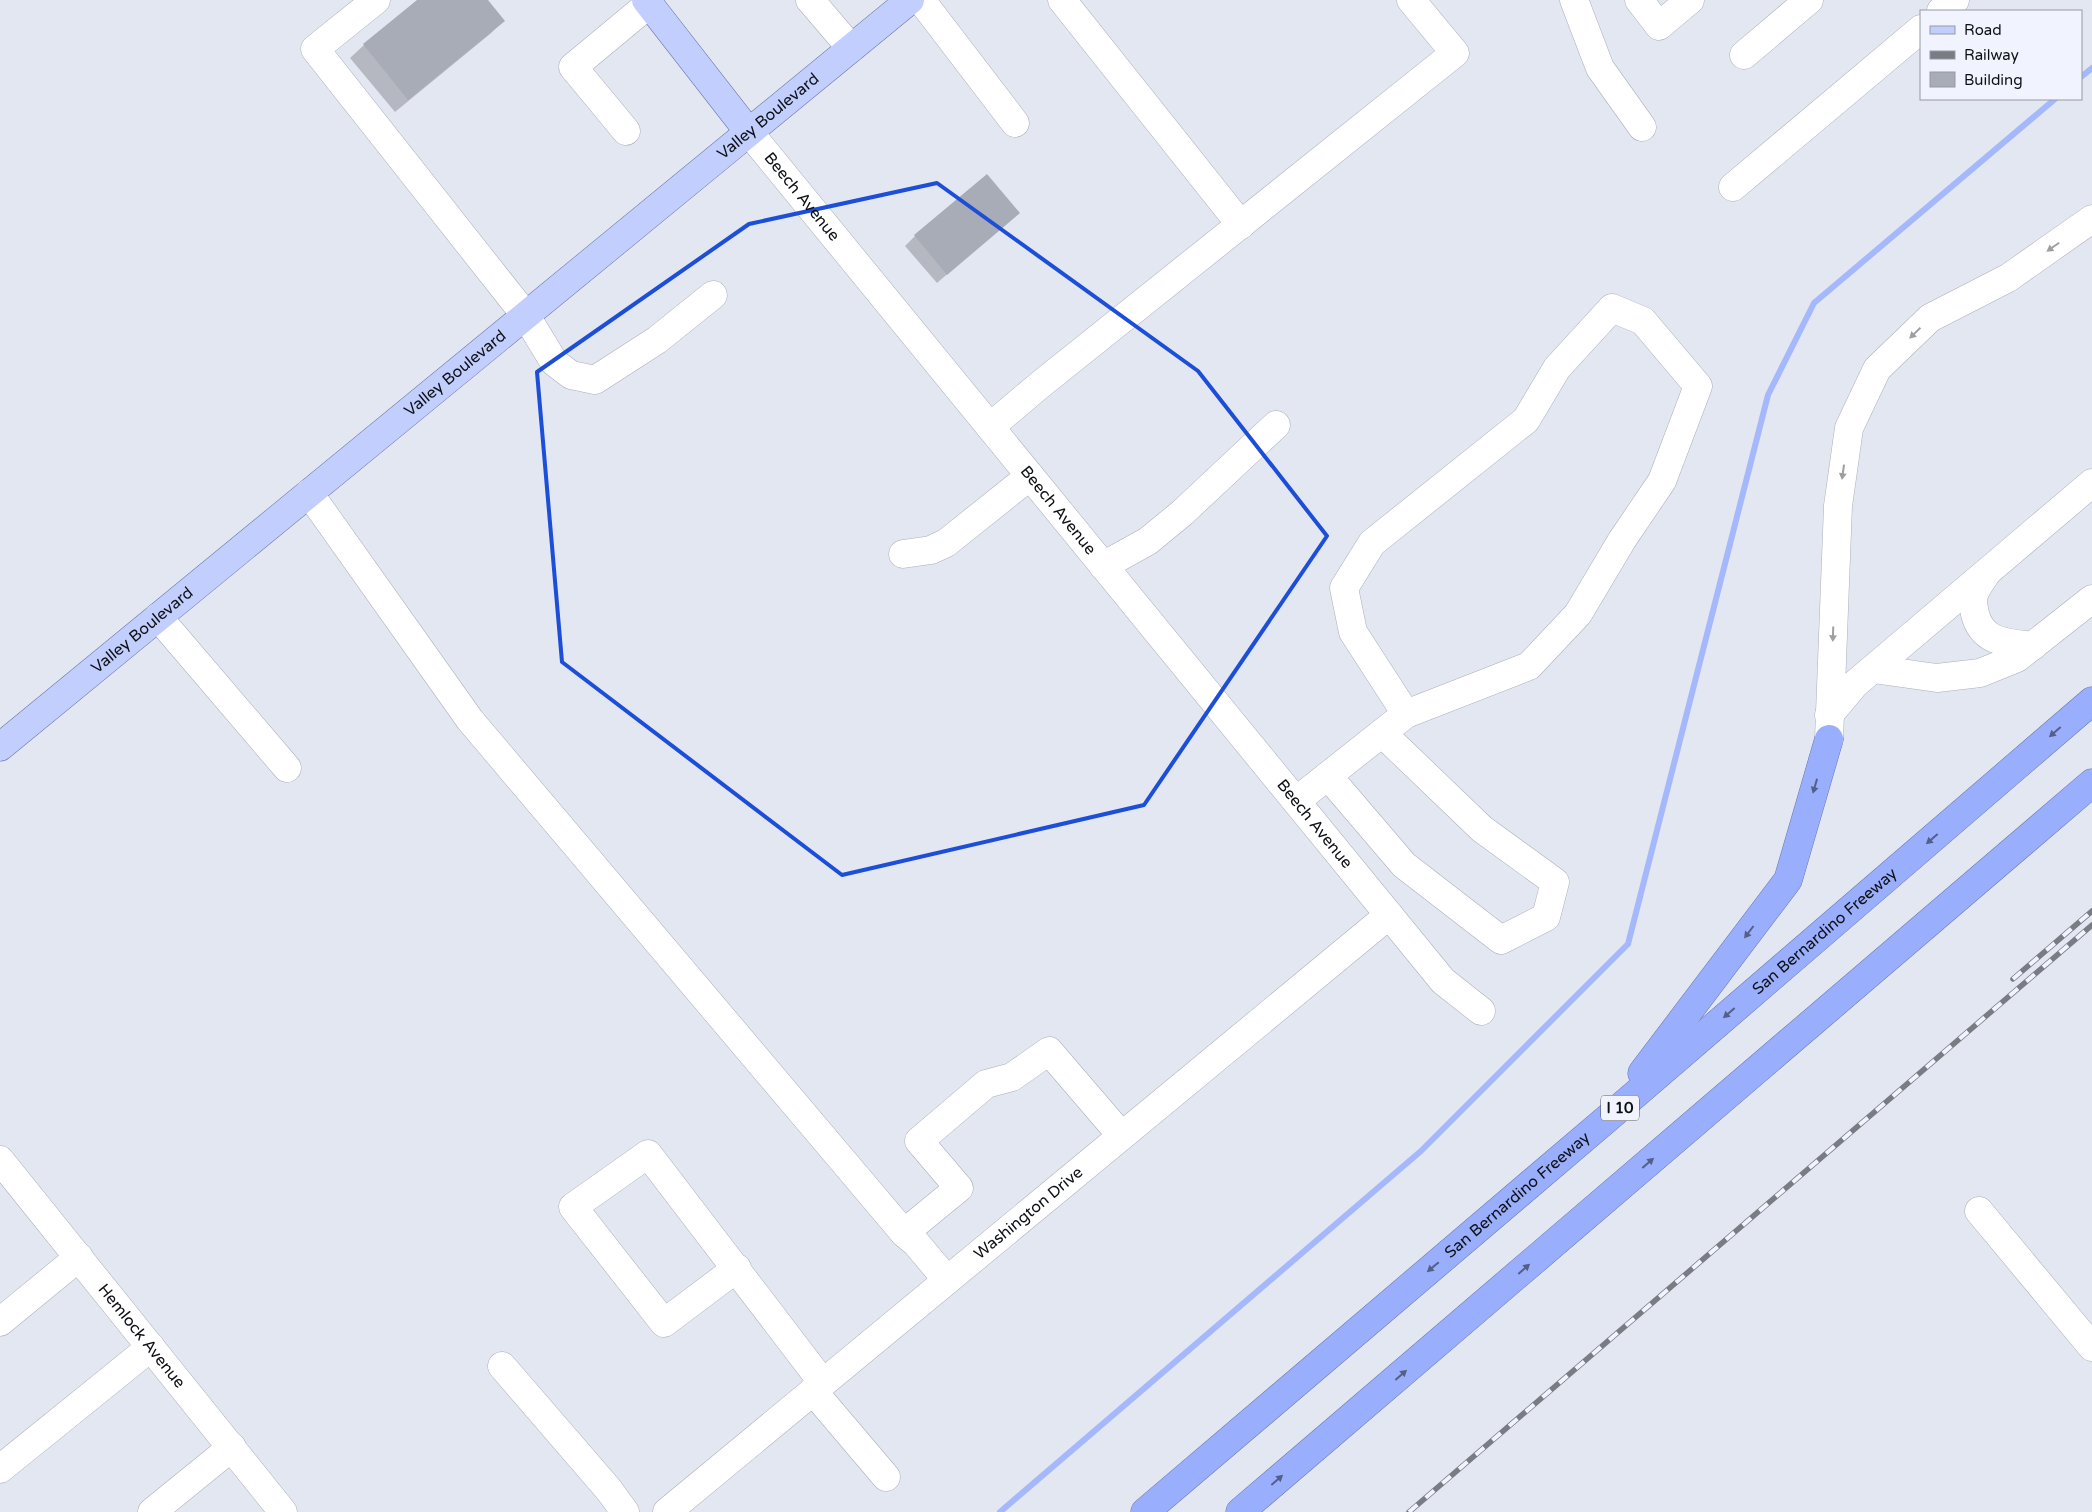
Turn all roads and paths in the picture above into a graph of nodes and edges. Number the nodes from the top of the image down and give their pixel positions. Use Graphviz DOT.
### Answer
graph roads {
  1 [pos="376,0"];
  2 [pos="810,0"];
  3 [pos="910,0"];
  4 [pos="921,0"];
  5 [pos="1062,0"];
  6 [pos="1411,0"];
  7 [pos="1574,0"];
  8 [pos="1639,0"];
  9 [pos="1690,0"];
  10 [pos="1809,0"];
  11 [pos="1955,0"];
  12 [pos="648,2"];
  13 [pos="1943,10"];
  14 [pos="1920,30"];
  15 [pos="851,48"];
  16 [pos="1744,55"];
  17 [pos="1015,123"];
  18 [pos="1642,127"];
  19 [pos="626,131"];
  20 [pos="748,132"];
  21 [pos="1733,187"];
  22 [pos="2092,219"];
  23 [pos="1240,225"];
  24 [pos="713,295"];
  25 [pos="526,316"];
  26 [pos="1276,425"];
  27 [pos="990,427"];
  28 [pos="1030,476"];
  29 [pos="2092,483"];
  30 [pos="309,493"];
  31 [pos="903,554"];
  32 [pos="1103,566"];
  33 [pos="1986,572"];
  34 [pos="2092,599"];
  35 [pos="158,617"];
  36 [pos="2033,646"];
  37 [pos="1873,669"];
  38 [pos="2092,701"];
  39 [pos="1406,714"];
  40 [pos="1829,727"];
  41 [pos="1382,733"];
  42 [pos="0,747"];
  43 [pos="287,768"];
  44 [pos="1328,776"];
  45 [pos="2092,783"];
  46 [pos="1296,801"];
  47 [pos="1389,915"];
  48 [pos="1481,1011"];
  49 [pos="1609,1117"];
  50 [pos="1121,1135"];
  51 [pos="4,1173"];
  52 [pos="1979,1211"];
  53 [pos="904,1233"];
  54 [pos="79,1257"];
  55 [pos="737,1268"];
  56 [pos="947,1280"];
  57 [pos="0,1322"];
  58 [pos="151,1347"];
  59 [pos="2092,1347"];
  60 [pos="502,1366"];
  61 [pos="818,1387"];
  62 [pos="232,1447"];
  63 [pos="0,1469"];
  64 [pos="886,1477"];
  65 [pos="152,1512"];
  66 [pos="283,1512"];
  67 [pos="625,1512"];
  68 [pos="667,1512"];
  69 [pos="1145,1512"];
  70 [pos="1240,1512"];
  1 -- 25 [label="street"];
  2 -- 15 [label="street"];
  3 -- 15 [label="main road, Valley Boulevard"];
  4 -- 17 [label="street"];
  5 -- 23 [label="street"];
  6 -- 23 [label="street"];
  7 -- 18 [label="street"];
  8 -- 9 [label="street"];
  10 -- 16 [label="street"];
  11 -- 13 [label="street"];
  12 -- 19 [label="street"];
  12 -- 20 [label="main road, Beech Avenue"];
  14 -- 21 [label="street"];
  15 -- 20 [label="main road, Valley Boulevard"];
  20 -- 25 [label="main road, Valley Boulevard"];
  20 -- 27 [label="street, Beech Avenue"];
  22 -- 40 [label="street, one-way"];
  23 -- 27 [label="street"];
  24 -- 25 [label="street"];
  25 -- 30 [label="main road, Valley Boulevard"];
  26 -- 32 [label="street"];
  27 -- 28 [label="street, Beech Avenue"];
  28 -- 31 [label="street"];
  28 -- 32 [label="street, Beech Avenue"];
  29 -- 33 [label="street"];
  30 -- 35 [label="main road, Valley Boulevard"];
  30 -- 53 [label="street"];
  32 -- 46 [label="street, Beech Avenue"];
  33 -- 36 [label="street"];
  33 -- 37 [label="street"];
  34 -- 36 [label="street"];
  35 -- 42 [label="main road, Valley Boulevard"];
  35 -- 43 [label="street"];
  36 -- 37 [label="street"];
  37 -- 40 [label="street"];
  38 -- 49 [label="highway, San Bernardino Freeway / I 10, one-way"];
  39 -- 39 [label="street"];
  39 -- 41 [label="street"];
  40 -- 49 [label="highway, one-way"];
  41 -- 44 [label="street"];
  41 -- 44 [label="street"];
  44 -- 46 [label="street"];
  70 -- 45 [label="highway, one-way"];
  46 -- 47 [label="street, Beech Avenue"];
  47 -- 48 [label="street, Beech Avenue"];
  47 -- 50 [label="street, Washington Drive"];
  49 -- 69 [label="highway, San Bernardino Freeway / I 10, one-way"];
  50 -- 53 [label="street"];
  50 -- 56 [label="street, Washington Drive"];
  51 -- 54 [label="street, Hemlock Avenue"];
  52 -- 59 [label="street"];
  53 -- 56 [label="street"];
  54 -- 57 [label="street"];
  54 -- 58 [label="street, Hemlock Avenue"];
  55 -- 55 [label="street"];
  55 -- 61 [label="street"];
  56 -- 61 [label="street, Washington Drive"];
  58 -- 62 [label="street, Hemlock Avenue"];
  58 -- 63 [label="street"];
  60 -- 67 [label="street"];
  61 -- 64 [label="street"];
  61 -- 68 [label="street, Washington Drive"];
  62 -- 65 [label="street"];
  62 -- 66 [label="street, Hemlock Avenue"];
}
